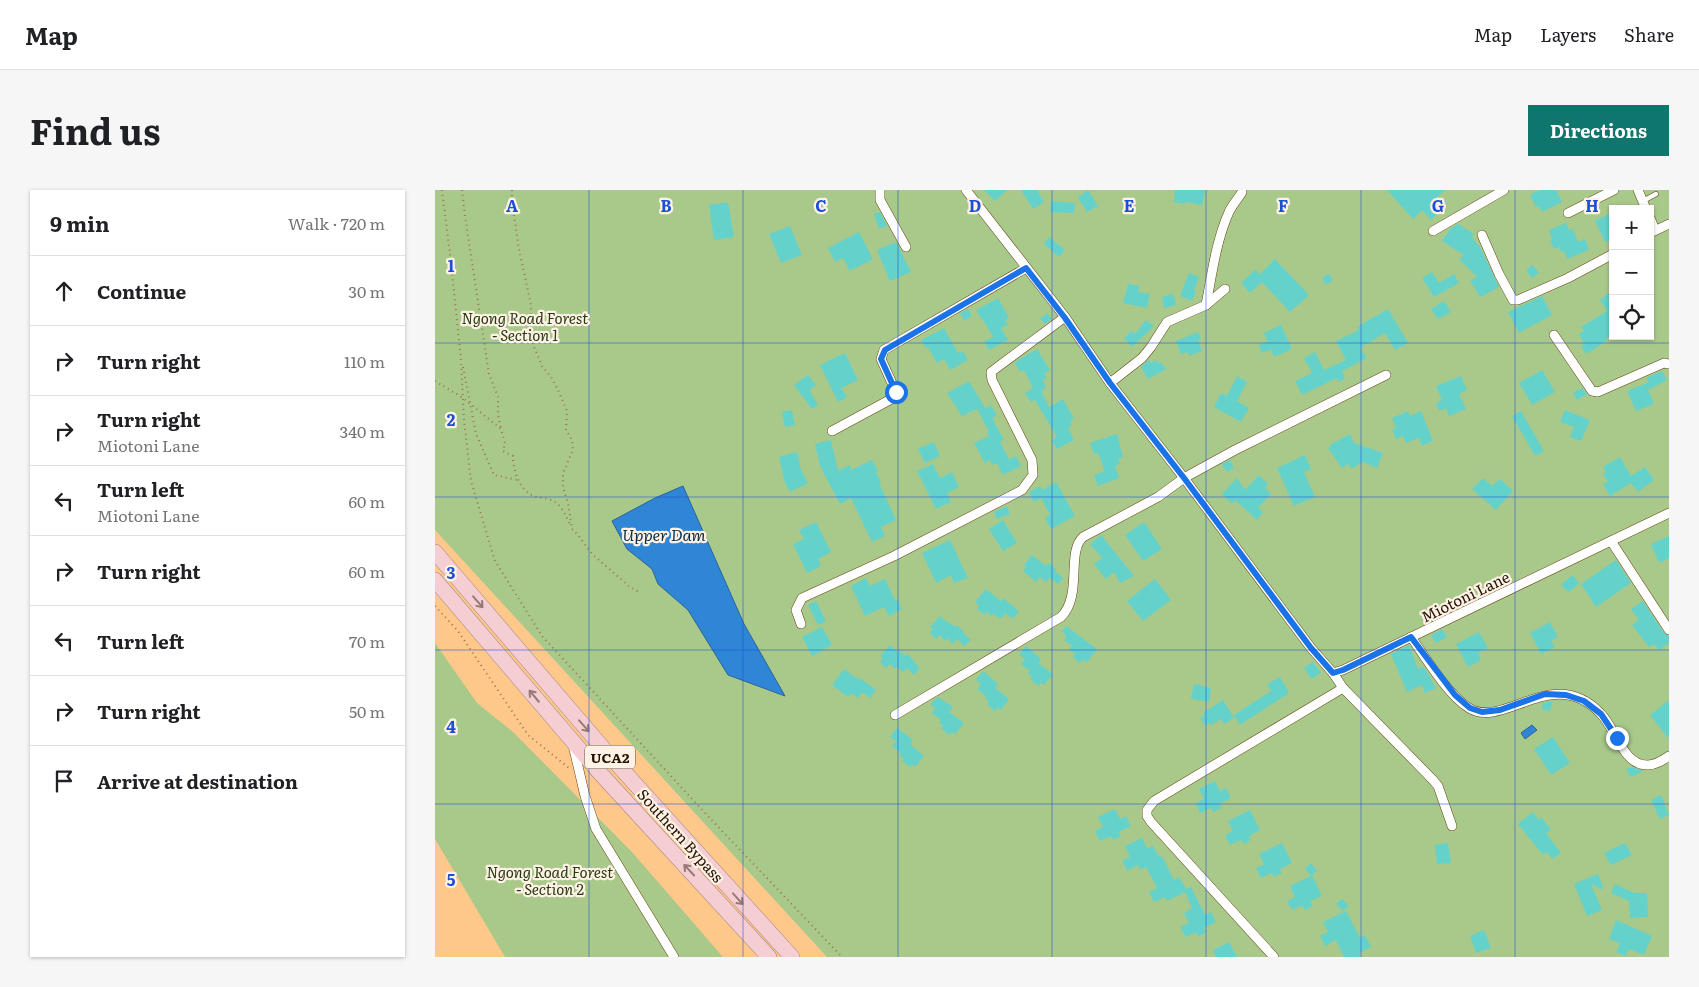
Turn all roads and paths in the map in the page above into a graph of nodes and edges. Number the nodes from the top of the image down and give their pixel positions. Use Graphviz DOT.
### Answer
graph roads {
  1 [pos="442,190"];
  2 [pos="462,190"];
  3 [pos="512,190"];
  4 [pos="880,190"];
  5 [pos="966,190"];
  6 [pos="1504,190"];
  7 [pos="1614,190"];
  8 [pos="1638,190"];
  9 [pos="1242,192"];
  10 [pos="1656,194"];
  11 [pos="1644,205"];
  12 [pos="1568,213"];
  13 [pos="1669,224"];
  14 [pos="1433,231"];
  15 [pos="1654,232"];
  16 [pos="1483,235"];
  17 [pos="906,248"];
  18 [pos="1609,256"];
  19 [pos="1026,268"];
  20 [pos="1225,289"];
  21 [pos="1206,305"];
  22 [pos="1065,318"];
  23 [pos="1554,335"];
  24 [pos="461,360"];
  25 [pos="1669,364"];
  26 [pos="1386,375"];
  27 [pos="435,381"];
  28 [pos="1110,383"];
  29 [pos="463,398"];
  30 [pos="470,404"];
  31 [pos="501,429"];
  32 [pos="833,431"];
  33 [pos="1184,478"];
  34 [pos="519,480"];
  35 [pos="1669,513"];
  36 [pos="572,528"];
  37 [pos="1611,541"];
  38 [pos="435,552"];
  39 [pos="435,580"];
  40 [pos="641,593"];
  41 [pos="435,606"];
  42 [pos="801,624"];
  43 [pos="1669,630"];
  44 [pos="1411,637"];
  45 [pos="1333,673"];
  46 [pos="1343,688"];
  47 [pos="895,715"];
  48 [pos="571,740"];
  49 [pos="1669,756"];
  50 [pos="580,778"];
  51 [pos="1452,826"];
  52 [pos="675,957"];
  53 [pos="769,957"];
  54 [pos="791,957"];
  55 [pos="842,957"];
  56 [pos="1275,957"];
  1 -- 24 [label="path"];
  2 -- 31 [label="path"];
  3 -- 36 [label="path"];
  4 -- 17 [label="street"];
  5 -- 19 [label="street"];
  6 -- 14 [label="street"];
  7 -- 12 [label="street"];
  8 -- 11 [label="street"];
  9 -- 21 [label="street"];
  10 -- 11 [label="lane"];
  13 -- 15 [label="street"];
  16 -- 18 [label="street"];
  19 -- 22 [label="street"];
  19 -- 32 [label="street"];
  20 -- 21 [label="street"];
  21 -- 28 [label="street"];
  22 -- 28 [label="street"];
  22 -- 42 [label="street"];
  23 -- 25 [label="street"];
  24 -- 29 [label="path"];
  24 -- 30 [label="path"];
  26 -- 33 [label="street"];
  27 -- 29 [label="path"];
  28 -- 33 [label="street"];
  29 -- 30 [label="path"];
  29 -- 55 [label="path"];
  30 -- 31 [label="path"];
  30 -- 34 [label="path"];
  31 -- 34 [label="path"];
  33 -- 45 [label="street"];
  33 -- 47 [label="street"];
  34 -- 36 [label="path"];
  35 -- 37 [label="street, Miotoni Lane"];
  36 -- 40 [label="path"];
  37 -- 43 [label="street"];
  37 -- 44 [label="street, Miotoni Lane"];
  38 -- 54 [label="highway, Southern Bypass / UCA2, one-way"];
  48 -- 39 [label="highway, Southern Bypass / UCA2, one-way"];
  41 -- 50 [label="path"];
  44 -- 45 [label="street, Miotoni Lane"];
  44 -- 49 [label="street"];
  45 -- 46 [label="street"];
  46 -- 51 [label="street"];
  46 -- 56 [label="street"];
  48 -- 50 [label="street"];
  53 -- 48 [label="highway, Southern Bypass / UCA2, one-way"];
  50 -- 52 [label="street"];
}
